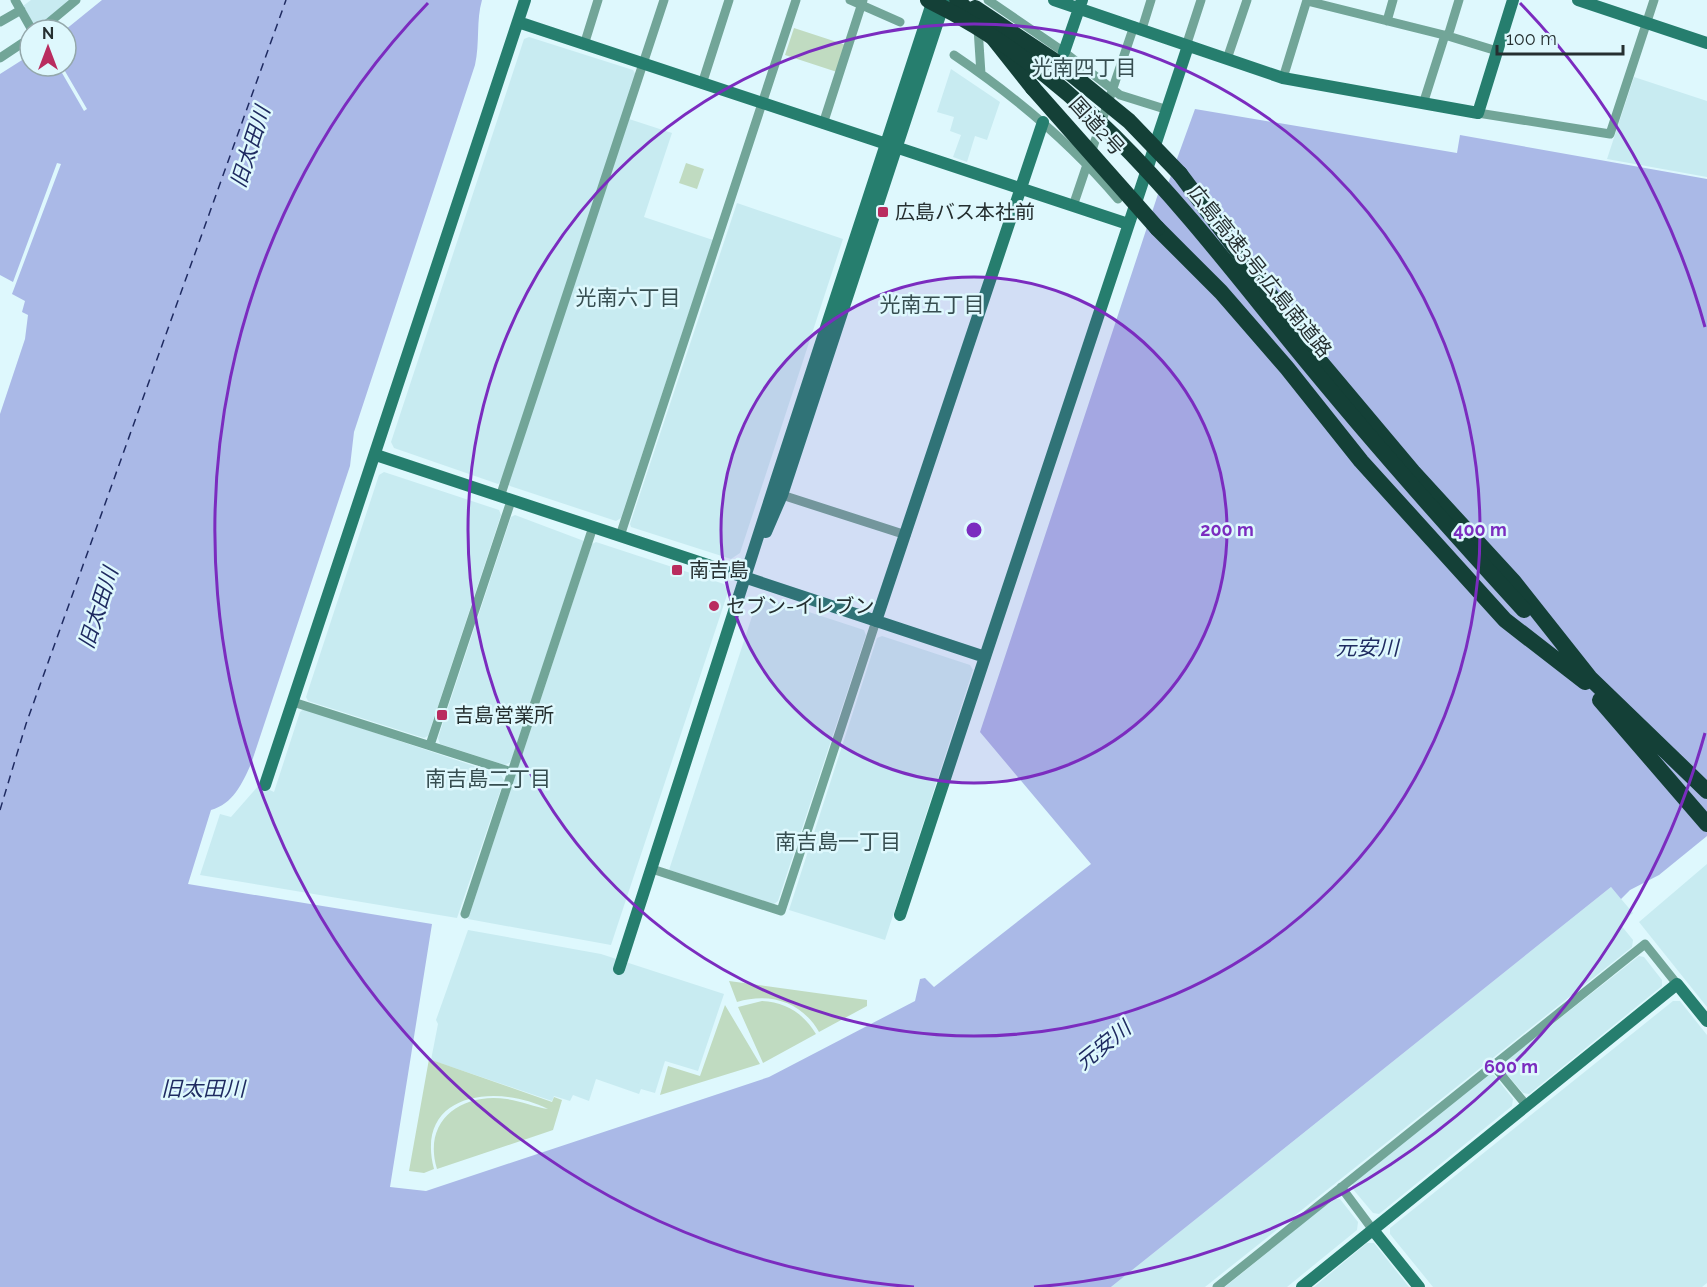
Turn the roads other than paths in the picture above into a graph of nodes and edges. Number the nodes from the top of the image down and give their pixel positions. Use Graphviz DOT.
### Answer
graph roads {
  1 [pos="15,0"];
  2 [pos="76,0"];
  3 [pos="525,0"];
  4 [pos="598,0"];
  5 [pos="664,0"];
  6 [pos="729,0"];
  7 [pos="796,0"];
  8 [pos="850,0"];
  9 [pos="928,0"];
  10 [pos="933,0"];
  11 [pos="945,0"];
  12 [pos="957,0"];
  13 [pos="1007,0"];
  14 [pos="1054,0"];
  15 [pos="1151,0"];
  16 [pos="1201,0"];
  17 [pos="1247,0"];
  18 [pos="1393,0"];
  19 [pos="1459,0"];
  20 [pos="1513,0"];
  21 [pos="1578,0"];
  22 [pos="1654,0"];
  23 [pos="1307,1"];
  24 [pos="862,2"];
  25 [pos="1081,4"];
  26 [pos="983,7"];
  27 [pos="21,10"];
  28 [pos="25,18"];
  29 [pos="54,18"];
  30 [pos="1387,21"];
  31 [pos="0,22"];
  32 [pos="518,22"];
  33 [pos="900,22"];
  34 [pos="1647,23"];
  35 [pos="1138,28"];
  36 [pos="1446,36"];
  37 [pos="1707,43"];
  38 [pos="584,45"];
  39 [pos="1188,45"];
  40 [pos="18,46"];
  41 [pos="1497,51"];
  42 [pos="954,55"];
  43 [pos="0,58"];
  44 [pos="1062,58"];
  45 [pos="1227,59"];
  46 [pos="643,64"];
  47 [pos="981,74"];
  48 [pos="1282,78"];
  49 [pos="702,84"];
  50 [pos="1112,90"];
  51 [pos="762,104"];
  52 [pos="1424,104"];
  53 [pos="1167,110"];
  54 [pos="1478,113"];
  55 [pos="1043,122"];
  56 [pos="823,124"];
  57 [pos="891,146"];
  58 [pos="1089,164"];
  59 [pos="1022,189"];
  60 [pos="1118,199"];
  61 [pos="1073,206"];
  62 [pos="1128,224"];
  63 [pos="376,455"];
  64 [pos="782,495"];
  65 [pos="505,499"];
  66 [pos="593,527"];
  67 [pos="906,535"];
  68 [pos="620,536"];
  69 [pos="747,578"];
  70 [pos="876,621"];
  71 [pos="986,657"];
  72 [pos="1588,680"];
  73 [pos="293,702"];
  74 [pos="429,745"];
  75 [pos="1637,746"];
  76 [pos="512,772"];
  77 [pos="265,785"];
  78 [pos="1707,791"];
  79 [pos="1707,817"];
  80 [pos="1707,825"];
  81 [pos="1707,834"];
  82 [pos="652,869"];
  83 [pos="465,914"];
  84 [pos="900,915"];
  85 [pos="619,969"];
  86 [pos="1677,984"];
  87 [pos="1707,1021"];
  88 [pos="1493,1065"];
  89 [pos="1527,1106"];
  90 [pos="1341,1187"];
  91 [pos="1374,1230"];
  92 [pos="1217,1287"];
  93 [pos="1302,1287"];
  94 [pos="1419,1287"];
  1 -- 27 [label="street"];
  2 -- 29 [label="street"];
  3 -- 32 [label="street"];
  4 -- 38 [label="street"];
  5 -- 46 [label="street"];
  6 -- 49 [label="street"];
  7 -- 51 [label="street"];
  8 -- 24 [label="street"];
  9 -- 72 [label="highway, 広島高速3号;広島南道路, bridge"];
  10 -- 57 [label="street"];
  11 -- 57 [label="street"];
  12 -- 26 [label="highway, 国道2号"];
  13 -- 26 [label="street"];
  14 -- 25 [label="street"];
  15 -- 35 [label="street"];
  16 -- 39 [label="street"];
  17 -- 45 [label="street"];
  18 -- 30 [label="street"];
  19 -- 36 [label="street"];
  20 -- 41 [label="street"];
  21 -- 34 [label="street"];
  22 -- 34 [label="street"];
  23 -- 30 [label="street"];
  23 -- 48 [label="street"];
  24 -- 33 [label="street"];
  24 -- 56 [label="street"];
  25 -- 35 [label="street"];
  25 -- 44 [label="street"];
  26 -- 44 [label="highway, 国道2号"];
  26 -- 44 [label="street"];
  26 -- 47 [label="street"];
  26 -- 72 [label="highway, 国道2号, bridge"];
  27 -- 28 [label="street"];
  27 -- 31 [label="street"];
  30 -- 36 [label="street"];
  32 -- 38 [label="street"];
  32 -- 63 [label="street"];
  34 -- 37 [label="street"];
  34 -- 54 [label="street"];
  35 -- 39 [label="street"];
  35 -- 50 [label="street"];
  36 -- 41 [label="street"];
  36 -- 52 [label="street"];
  38 -- 46 [label="street"];
  39 -- 45 [label="street"];
  39 -- 53 [label="street"];
  40 -- 43 [label="street"];
  41 -- 54 [label="street"];
  42 -- 47 [label="street"];
  44 -- 50 [label="street"];
  44 -- 72 [label="highway, 国道2号, bridge"];
  45 -- 48 [label="street"];
  46 -- 49 [label="street"];
  46 -- 65 [label="street"];
  47 -- 55 [label="street"];
  48 -- 52 [label="street"];
  49 -- 51 [label="street"];
  50 -- 53 [label="street"];
  50 -- 58 [label="street"];
  51 -- 56 [label="street"];
  51 -- 68 [label="street"];
  52 -- 54 [label="street"];
  53 -- 62 [label="street"];
  55 -- 58 [label="street"];
  55 -- 59 [label="street"];
  56 -- 57 [label="street"];
  57 -- 59 [label="street"];
  57 -- 64 [label="street"];
  57 -- 69 [label="street"];
  58 -- 60 [label="street"];
  58 -- 61 [label="street"];
  59 -- 61 [label="street"];
  59 -- 67 [label="street"];
  61 -- 62 [label="street"];
  62 -- 71 [label="street"];
  63 -- 65 [label="street"];
  63 -- 73 [label="street"];
  64 -- 67 [label="street"];
  64 -- 69 [label="street"];
  65 -- 66 [label="street"];
  65 -- 74 [label="street"];
  66 -- 68 [label="street"];
  66 -- 76 [label="street"];
  67 -- 70 [label="street"];
  68 -- 69 [label="street"];
  69 -- 70 [label="street"];
  69 -- 82 [label="street"];
  70 -- 71 [label="street"];
  70 -- 82 [label="street"];
  71 -- 84 [label="street"];
  72 -- 75 [label="highway, 広島高速3号;広島南道路"];
  72 -- 78 [label="highway"];
  72 -- 79 [label="highway, 広島高速3号;広島南道路"];
  73 -- 74 [label="street"];
  73 -- 77 [label="street"];
  74 -- 76 [label="street"];
  75 -- 80 [label="highway, 広島高速3号;広島南道路"];
  75 -- 81 [label="highway"];
  76 -- 83 [label="street"];
  82 -- 85 [label="street"];
  86 -- 87 [label="street"];
  86 -- 88 [label="street"];
  86 -- 89 [label="street"];
  88 -- 89 [label="street"];
  88 -- 90 [label="street"];
  89 -- 91 [label="street"];
  90 -- 91 [label="street"];
  90 -- 92 [label="street"];
  91 -- 93 [label="street"];
  91 -- 94 [label="street"];
}
